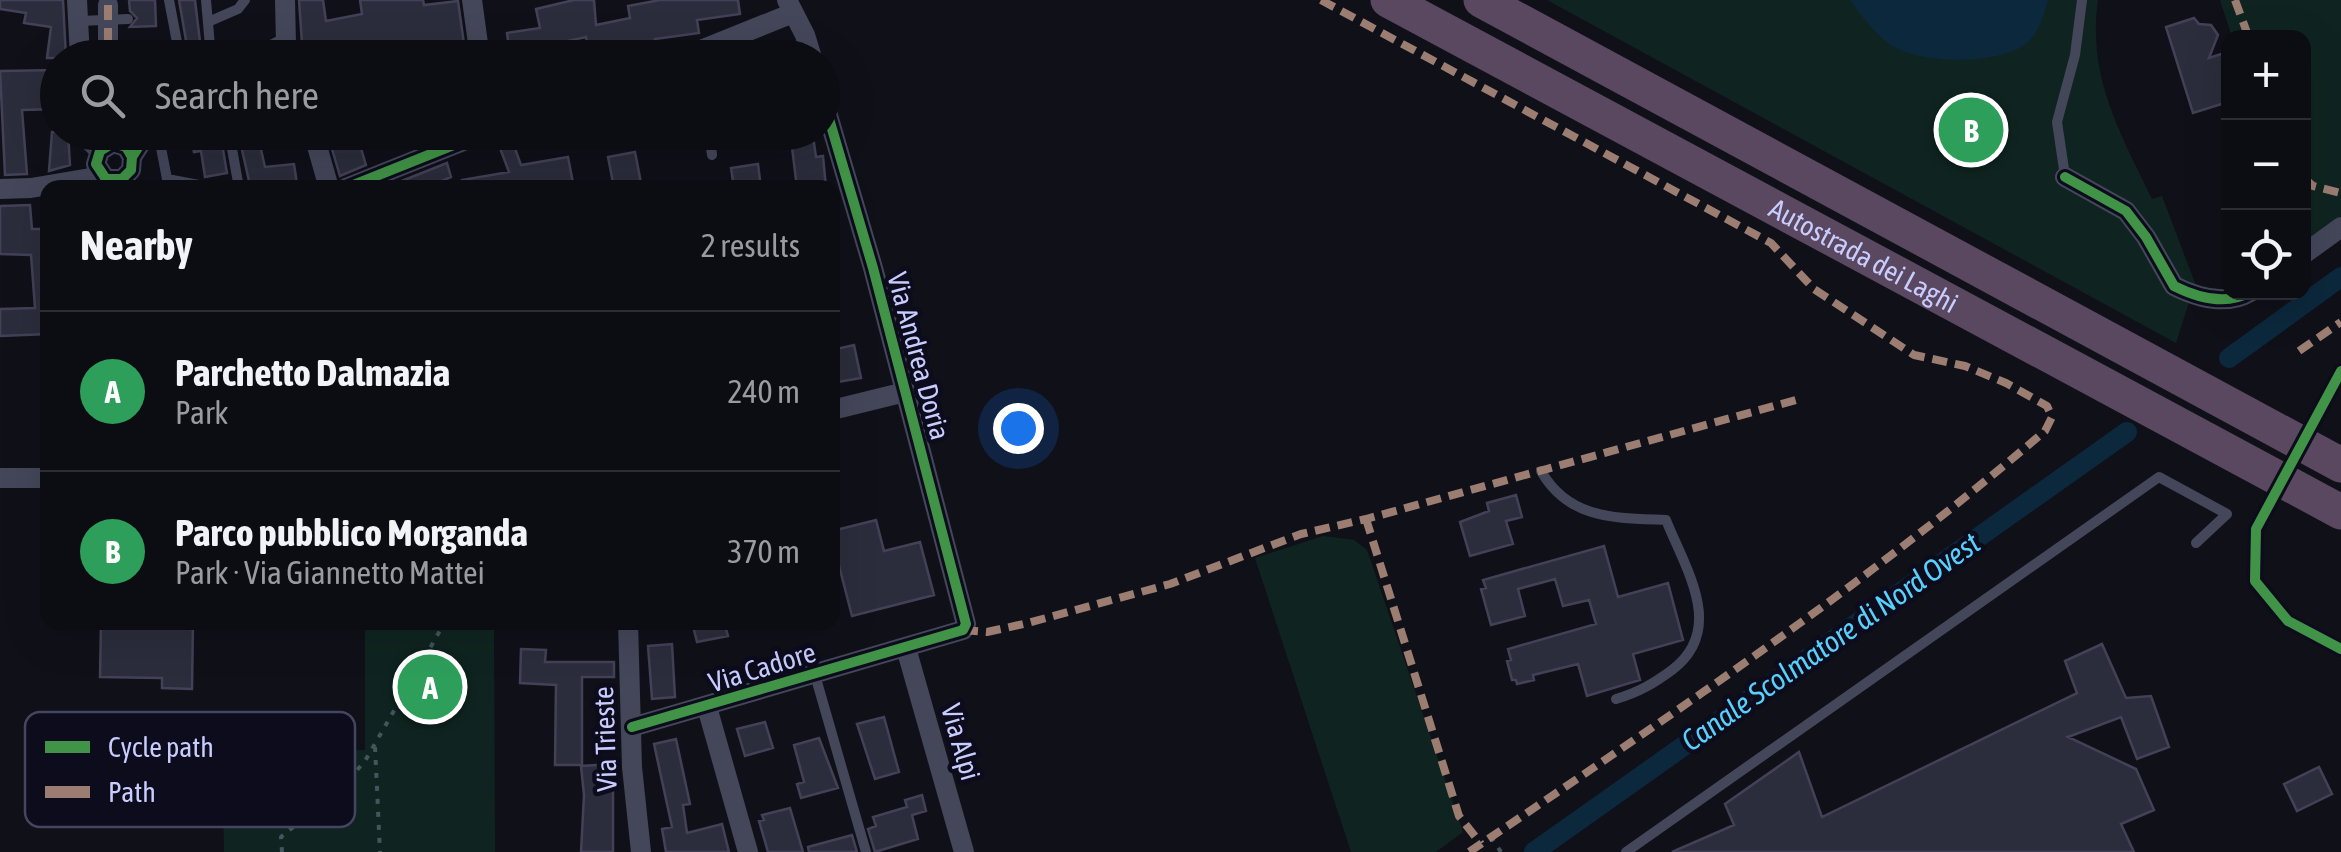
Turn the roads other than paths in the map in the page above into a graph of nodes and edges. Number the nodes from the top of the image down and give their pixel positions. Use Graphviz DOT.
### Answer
graph roads {
  1 [pos="169,0"];
  2 [pos="206,0"];
  3 [pos="244,0"];
  4 [pos="285,0"];
  5 [pos="472,0"];
  6 [pos="1388,0"];
  7 [pos="1481,0"];
  8 [pos="2082,0"];
  9 [pos="790,6"];
  10 [pos="78,11"];
  11 [pos="114,15"];
  12 [pos="208,22"];
  13 [pos="79,40"];
  14 [pos="111,40"];
  15 [pos="177,40"];
  16 [pos="210,40"];
  17 [pos="287,40"];
  18 [pos="478,40"];
  19 [pos="723,40"];
  20 [pos="806,40"];
  21 [pos="162,150"];
  22 [pos="232,150"];
  23 [pos="319,150"];
  24 [pos="441,150"];
  25 [pos="711,150"];
  26 [pos="838,150"];
  27 [pos="712,155"];
  28 [pos="113,158"];
  29 [pos="164,162"];
  30 [pos="2065,177"];
  31 [pos="53,180"];
  32 [pos="169,180"];
  33 [pos="237,180"];
  34 [pos="327,180"];
  35 [pos="366,180"];
  36 [pos="40,185"];
  37 [pos="0,189"];
  38 [pos="2341,227"];
  39 [pos="2311,249"];
  40 [pos="2221,299"];
  41 [pos="905,392"];
  42 [pos="840,408"];
  43 [pos="2341,465"];
  44 [pos="1542,471"];
  45 [pos="0,478"];
  46 [pos="40,478"];
  47 [pos="2341,512"];
  48 [pos="2196,543"];
  49 [pos="628,630"];
  50 [pos="963,630"];
  51 [pos="906,648"];
  52 [pos="814,674"];
  53 [pos="1616,698"];
  54 [pos="707,707"];
  55 [pos="632,726"];
  56 [pos="642,852"];
  57 [pos="748,852"];
  58 [pos="866,852"];
  59 [pos="964,852"];
  60 [pos="1626,852"];
  1 -- 15 [label="lane"];
  2 -- 12 [label="lane"];
  3 -- 12 [label="lane"];
  4 -- 17 [label="street"];
  5 -- 18 [label="street"];
  6 -- 47 [label="highway, Autostrada dei Laghi"];
  7 -- 43 [label="highway, Autostrada dei Laghi"];
  8 -- 30 [label="lane"];
  9 -- 19 [label="street"];
  9 -- 20 [label="street"];
  10 -- 11 [label="lane"];
  10 -- 13 [label="street"];
  11 -- 14 [label="street"];
  12 -- 16 [label="lane"];
  21 -- 29 [label="lane"];
  22 -- 33 [label="lane"];
  23 -- 34 [label="street"];
  24 -- 35 [label="street"];
  25 -- 27 [label="lane"];
  26 -- 41 [label="street, Via Andrea Doria"];
  28 -- 29 [label="lane"];
  28 -- 31 [label="street"];
  29 -- 32 [label="lane"];
  30 -- 40 [label="street"];
  36 -- 37 [label="street"];
  38 -- 39 [label="street"];
  41 -- 42 [label="street"];
  41 -- 50 [label="street, Via Andrea Doria"];
  44 -- 53 [label="lane"];
  45 -- 46 [label="street"];
  48 -- 60 [label="lane"];
  49 -- 55 [label="street, Via Trieste"];
  50 -- 51 [label="street, Via Cadore"];
  51 -- 52 [label="street, Via Cadore"];
  51 -- 59 [label="street, Via Alpi"];
  52 -- 54 [label="street, Via Cadore"];
  52 -- 58 [label="lane"];
  54 -- 55 [label="street, Via Cadore"];
  54 -- 57 [label="street"];
  55 -- 56 [label="street, Via Trieste"];
}
